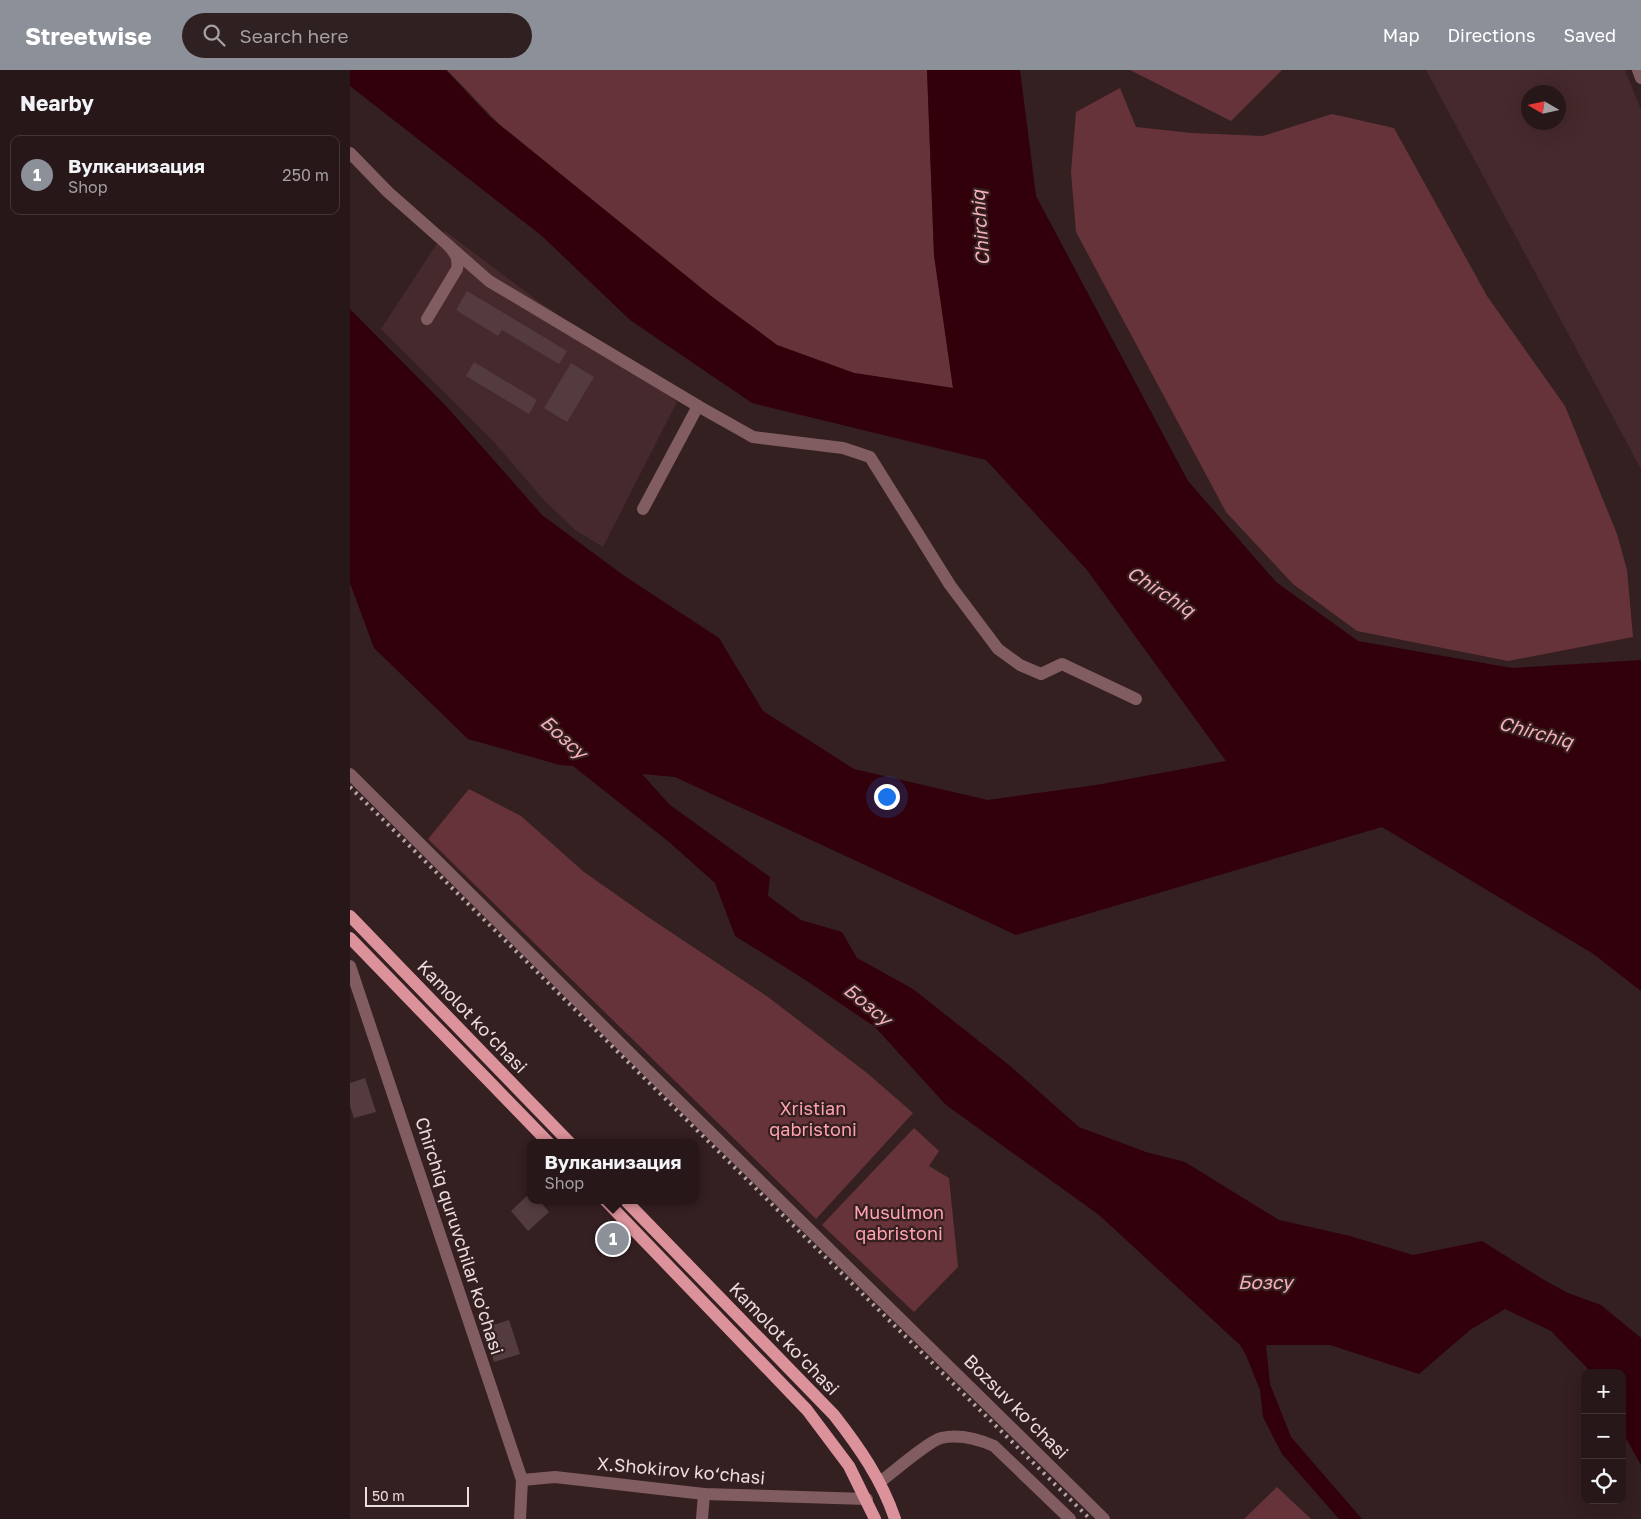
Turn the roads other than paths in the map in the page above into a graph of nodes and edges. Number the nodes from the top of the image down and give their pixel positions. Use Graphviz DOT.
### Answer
graph roads {
  1 [pos="1638,70"];
  2 [pos="1641,78"];
  3 [pos="350,153"];
  4 [pos="448,245"];
  5 [pos="474,268"];
  6 [pos="453,276"];
  7 [pos="427,319"];
  8 [pos="698,406"];
  9 [pos="643,509"];
  10 [pos="1136,700"];
  11 [pos="350,774"];
  12 [pos="350,916"];
  13 [pos="350,938"];
  14 [pos="350,966"];
  15 [pos="545,1139"];
  16 [pos="566,1139"];
  17 [pos="609,1204"];
  18 [pos="629,1204"];
  19 [pos="522,1480"];
  20 [pos="880,1482"];
  21 [pos="704,1494"];
  22 [pos="867,1499"];
  23 [pos="520,1519"];
  24 [pos="702,1519"];
  25 [pos="875,1519"];
  26 [pos="895,1519"];
  27 [pos="1070,1519"];
  28 [pos="1104,1519"];
  1 -- 2 [label="street"];
  3 -- 4 [label="street"];
  4 -- 5 [label="street"];
  4 -- 6 [label="street"];
  5 -- 6 [label="street"];
  5 -- 8 [label="street"];
  6 -- 7 [label="street"];
  8 -- 9 [label="street"];
  8 -- 10 [label="street"];
  11 -- 28 [label="street, Bozsuv ko‘chasi"];
  12 -- 16 [label="main road, Kamolot ko‘chasi"];
  13 -- 15 [label="main road"];
  14 -- 19 [label="street, Chirchiq quruvchilar ko'chasi"];
  17 -- 22 [label="main road"];
  18 -- 20 [label="main road, Kamolot ko‘chasi"];
  19 -- 21 [label="street, X.Shokirov ko‘chasi"];
  19 -- 23 [label="street, Chirchiq quruvchilar ko'chasi"];
  20 -- 26 [label="main road, Kamolot ko‘chasi"];
  20 -- 27 [label="street"];
  21 -- 22 [label="street, X.Shokirov ko‘chasi"];
  21 -- 24 [label="street"];
  22 -- 25 [label="main road"];
}
